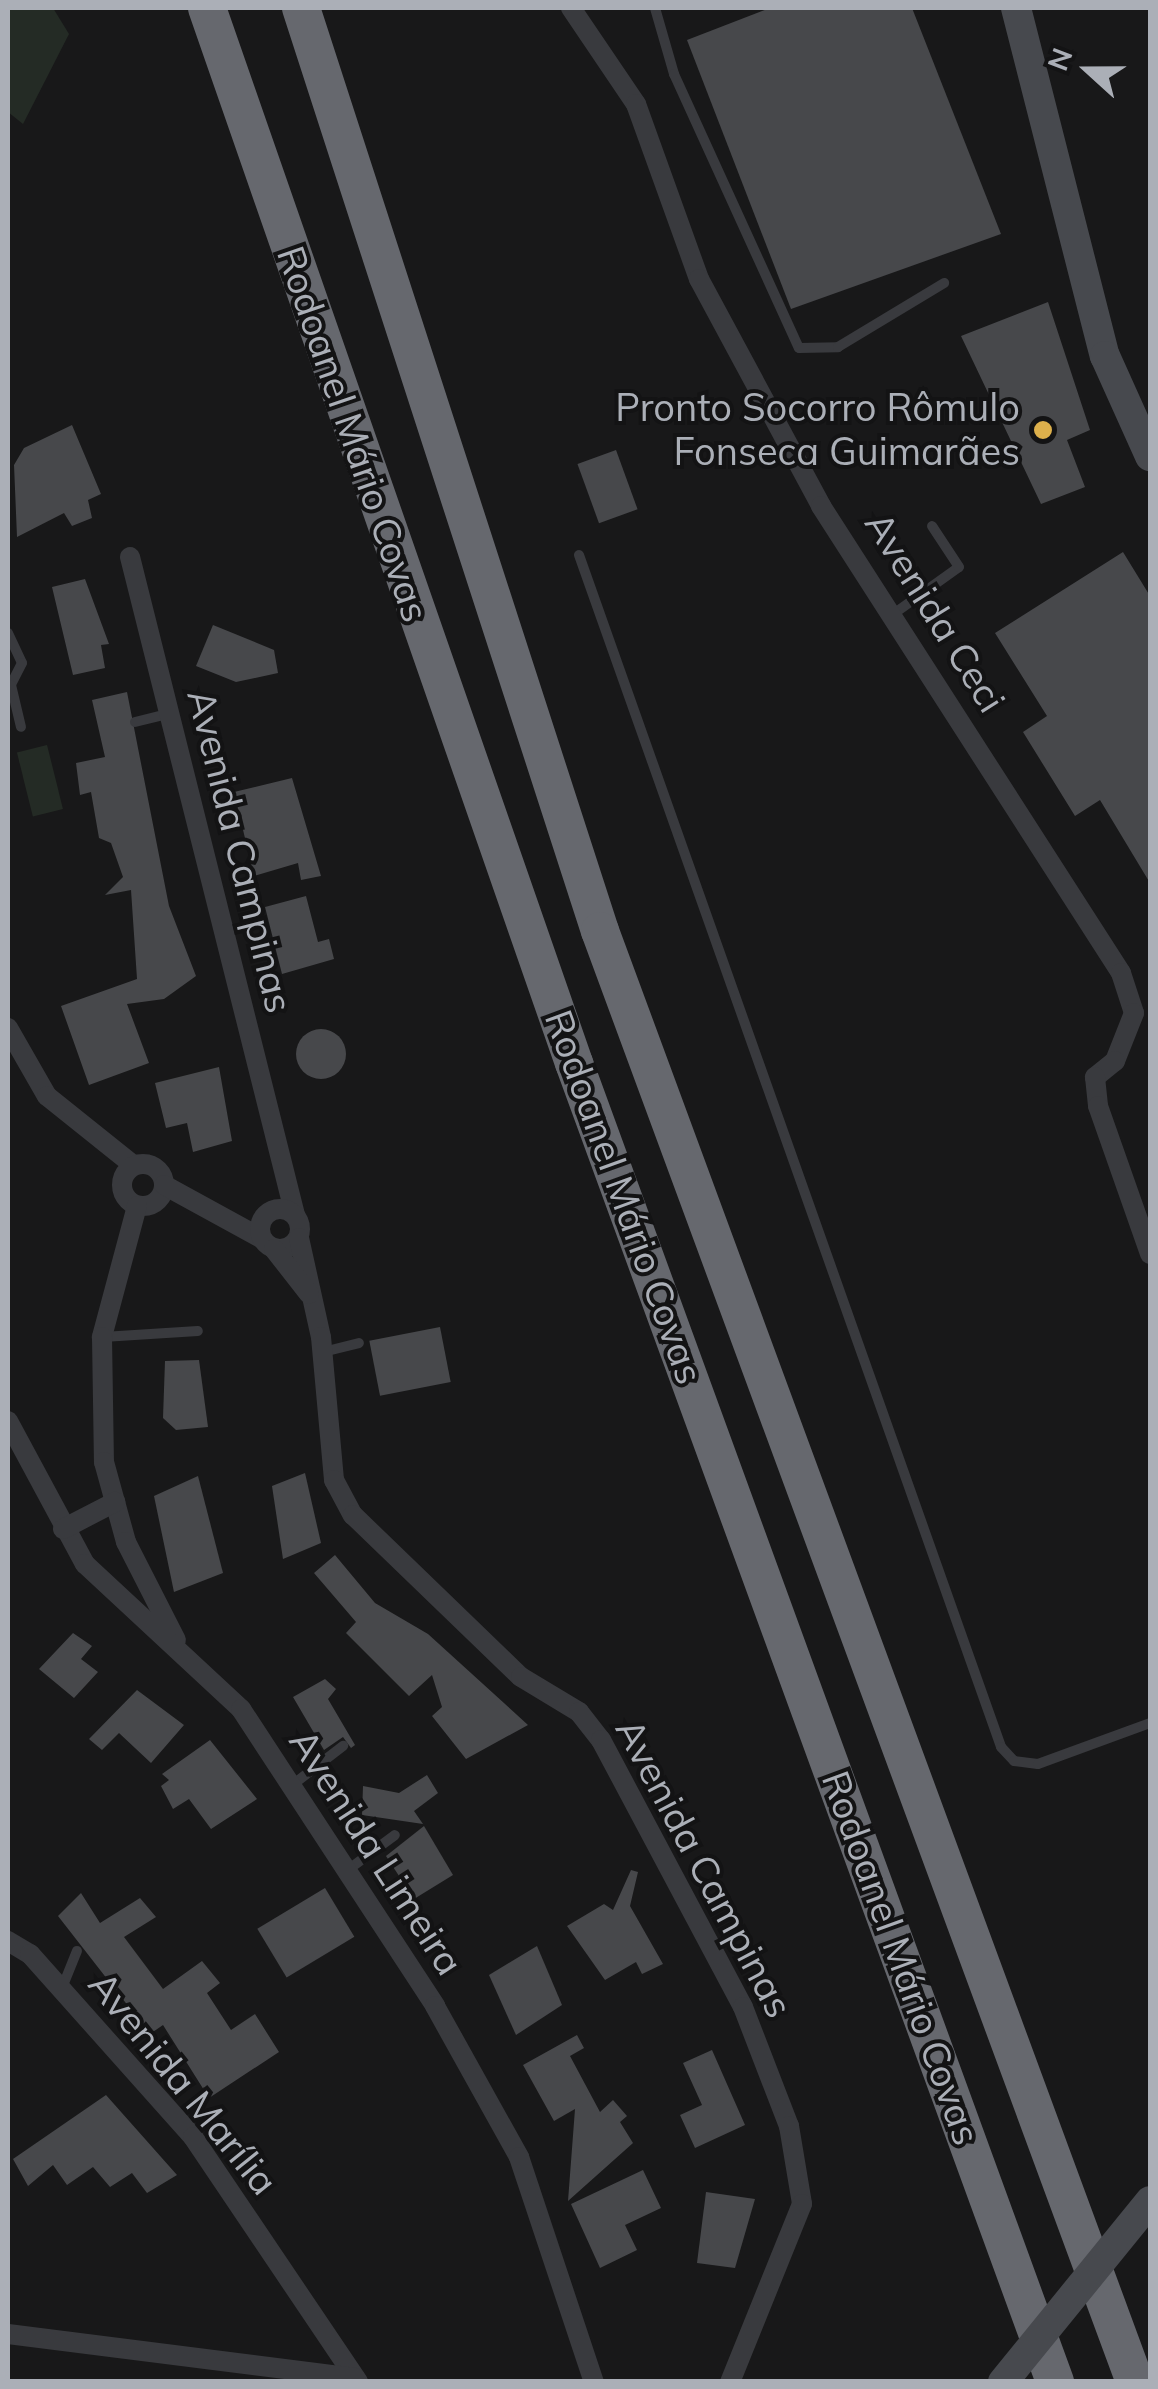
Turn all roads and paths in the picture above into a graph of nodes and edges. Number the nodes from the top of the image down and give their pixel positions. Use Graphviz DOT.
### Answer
graph roads {
  1 [pos="207,8"];
  2 [pos="301,8"];
  3 [pos="572,8"];
  4 [pos="582,8"];
  5 [pos="655,8"];
  6 [pos="1021,14"];
  7 [pos="944,283"];
  8 [pos="1150,456"];
  9 [pos="932,526"];
  10 [pos="579,556"];
  11 [pos="130,558"];
  12 [pos="892,614"];
  13 [pos="8,633"];
  14 [pos="9,686"];
  15 [pos="168,714"];
  16 [pos="135,722"];
  17 [pos="20,727"];
  18 [pos="8,1028"];
  19 [pos="133,1165"];
  20 [pos="164,1185"];
  21 [pos="136,1206"];
  22 [pos="274,1226"];
  23 [pos="1150,1254"];
  24 [pos="314,1299"];
  25 [pos="198,1330"];
  26 [pos="102,1338"];
  27 [pos="360,1343"];
  28 [pos="322,1352"];
  29 [pos="8,1421"];
  30 [pos="115,1502"];
  31 [pos="63,1529"];
  32 [pos="176,1642"];
  33 [pos="1150,1723"];
  34 [pos="343,1746"];
  35 [pos="290,1786"];
  36 [pos="396,1835"];
  37 [pos="344,1873"];
  38 [pos="8,1941"];
  39 [pos="77,1952"];
  40 [pos="62,1989"];
  41 [pos="1150,2201"];
  42 [pos="8,2334"];
  43 [pos="356,2380"];
  44 [pos="594,2382"];
  45 [pos="730,2382"];
  46 [pos="1003,2382"];
  47 [pos="1055,2382"];
  48 [pos="1135,2382"];
  1 -- 47 [label="highway, Rodoanel Mário Covas"];
  2 -- 48 [label="highway, Rodoanel Mário Covas"];
  3 -- 4 [label="lane"];
  3 -- 12 [label="street, Avenida Ceci"];
  5 -- 7 [label="lane"];
  6 -- 8 [label="main road"];
  9 -- 12 [label="lane"];
  10 -- 33 [label="lane"];
  11 -- 15 [label="street, Avenida Campinas"];
  12 -- 23 [label="street, Avenida Ceci"];
  13 -- 14 [label="lane"];
  14 -- 17 [label="lane"];
  15 -- 16 [label="lane"];
  15 -- 22 [label="street, Avenida Campinas"];
  18 -- 19 [label="street"];
  19 -- 20 [label="street"];
  19 -- 21 [label="street"];
  20 -- 21 [label="street"];
  20 -- 22 [label="street"];
  21 -- 26 [label="street"];
  22 -- 24 [label="street, Avenida Campinas"];
  22 -- 24 [label="street, Avenida Campinas"];
  24 -- 28 [label="street, Avenida Campinas"];
  25 -- 26 [label="lane"];
  26 -- 30 [label="street"];
  27 -- 28 [label="lane"];
  28 -- 45 [label="street, Avenida Campinas"];
  29 -- 31 [label="street, Avenida Limeira"];
  30 -- 31 [label="street"];
  30 -- 32 [label="street"];
  31 -- 32 [label="street, Avenida Limeira"];
  32 -- 35 [label="street, Avenida Limeira"];
  34 -- 35 [label="lane"];
  35 -- 37 [label="street, Avenida Limeira"];
  36 -- 37 [label="lane"];
  37 -- 44 [label="street, Avenida Limeira"];
  38 -- 40 [label="street, Avenida Marília"];
  39 -- 40 [label="lane"];
  40 -- 43 [label="street, Avenida Marília"];
  41 -- 46 [label="main road, bridge"];
  42 -- 43 [label="street"];
}
